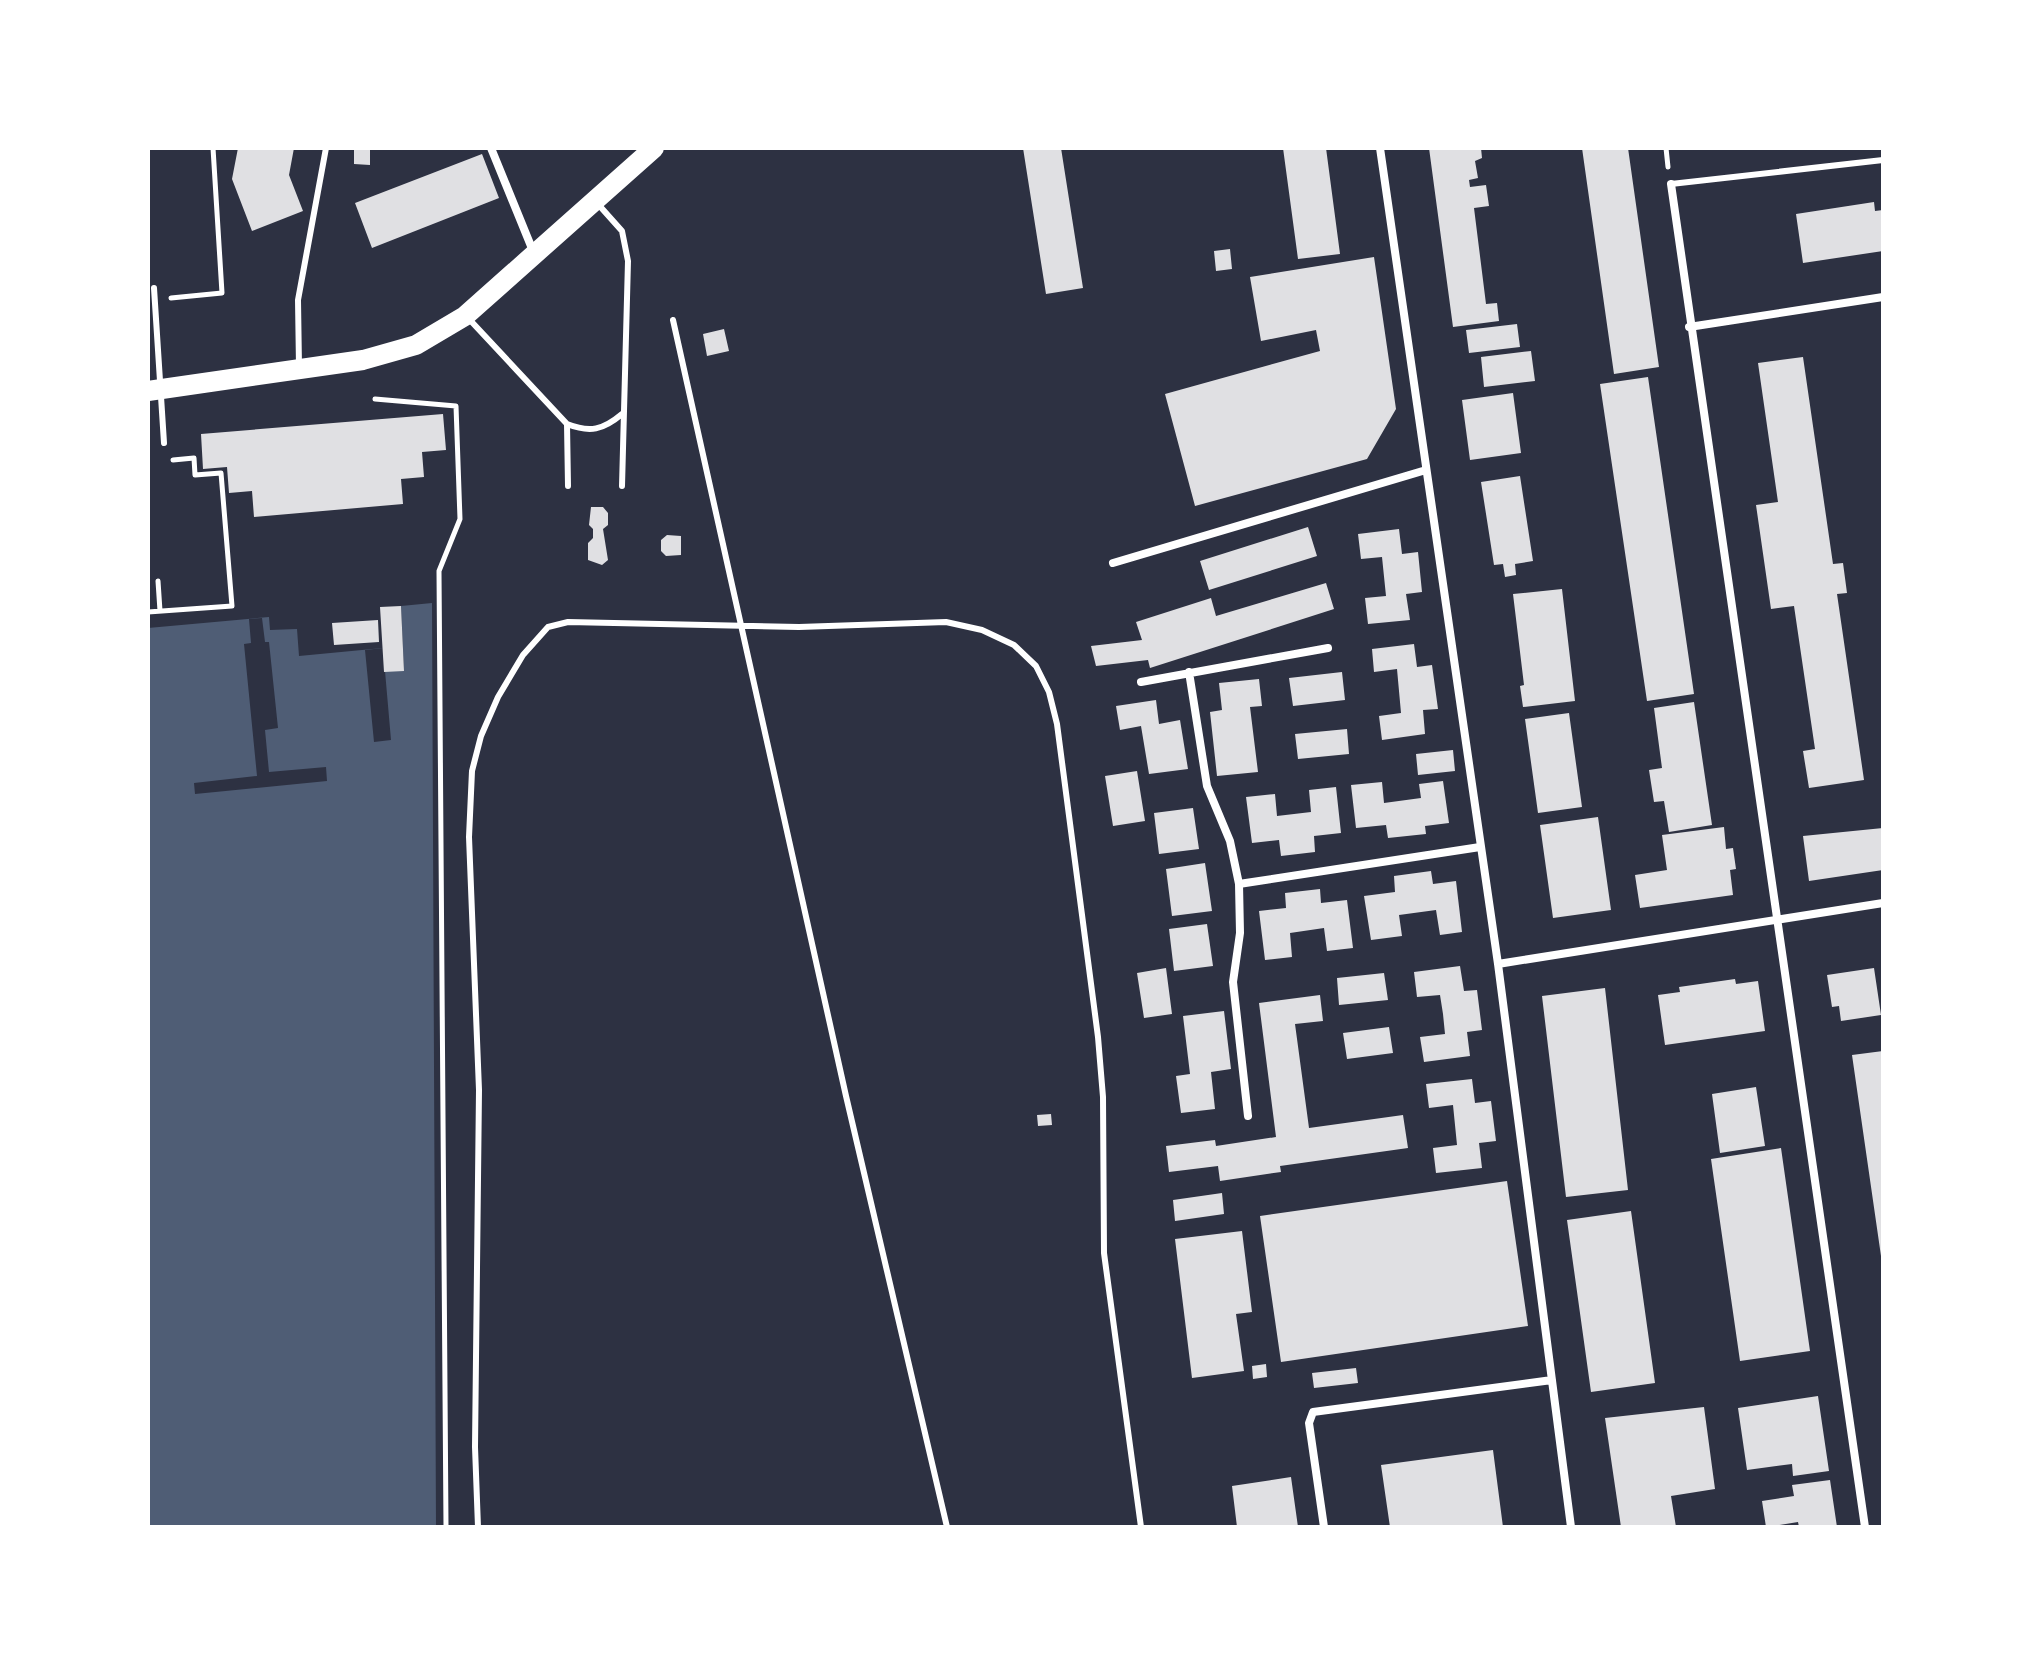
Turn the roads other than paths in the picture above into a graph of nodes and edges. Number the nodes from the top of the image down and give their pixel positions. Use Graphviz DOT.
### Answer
graph roads {
  1 [pos="326,148"];
  2 [pos="491,148"];
  3 [pos="654,148"];
  4 [pos="1380,148"];
  5 [pos="1883,160"];
  6 [pos="1671,184"];
  7 [pos="595,201"];
  8 [pos="535,256"];
  9 [pos="154,288"];
  10 [pos="1883,297"];
  11 [pos="465,316"];
  12 [pos="673,320"];
  13 [pos="1689,327"];
  14 [pos="299,371"];
  15 [pos="154,390"];
  16 [pos="622,414"];
  17 [pos="567,424"];
  18 [pos="164,443"];
  19 [pos="1426,470"];
  20 [pos="568,486"];
  21 [pos="622,486"];
  22 [pos="1113,563"];
  23 [pos="741,625"];
  24 [pos="1328,648"];
  25 [pos="1189,672"];
  26 [pos="1141,682"];
  27 [pos="1480,847"];
  28 [pos="1239,884"];
  29 [pos="1883,903"];
  30 [pos="1777,919"];
  31 [pos="1498,964"];
  32 [pos="1248,1116"];
  33 [pos="1552,1380"];
  34 [pos="478,1527"];
  35 [pos="947,1527"];
  36 [pos="1141,1527"];
  37 [pos="1324,1527"];
  38 [pos="1571,1527"];
  39 [pos="1865,1527"];
  1 -- 14 [label="lane"];
  2 -- 8 [label="street"];
  3 -- 7 [label="main road"];
  4 -- 19 [label="street"];
  5 -- 6 [label="lane"];
  6 -- 13 [label="street"];
  7 -- 8 [label="main road"];
  7 -- 16 [label="lane"];
  8 -- 11 [label="main road"];
  9 -- 15 [label="lane"];
  10 -- 13 [label="street"];
  11 -- 14 [label="main road"];
  11 -- 17 [label="lane"];
  12 -- 23 [label="lane"];
  13 -- 30 [label="street"];
  14 -- 15 [label="main road"];
  15 -- 18 [label="lane"];
  16 -- 17 [label="lane"];
  16 -- 21 [label="lane"];
  17 -- 20 [label="lane"];
  19 -- 22 [label="street"];
  19 -- 27 [label="street"];
  23 -- 34 [label="lane"];
  23 -- 35 [label="lane"];
  23 -- 36 [label="lane"];
  24 -- 25 [label="street"];
  25 -- 26 [label="street"];
  25 -- 28 [label="street"];
  27 -- 28 [label="street"];
  27 -- 31 [label="street"];
  28 -- 32 [label="street"];
  29 -- 30 [label="street"];
  30 -- 31 [label="street"];
  30 -- 39 [label="street"];
  31 -- 33 [label="street"];
  33 -- 37 [label="street"];
  33 -- 38 [label="street"];
}
